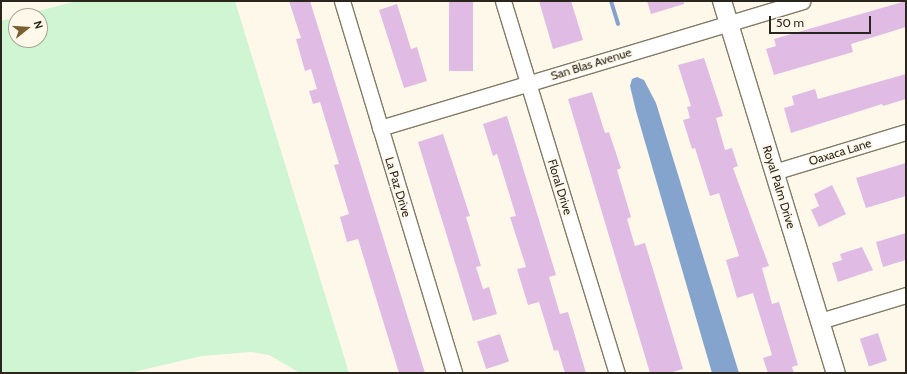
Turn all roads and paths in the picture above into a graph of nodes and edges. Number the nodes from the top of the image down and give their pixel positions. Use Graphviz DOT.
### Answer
graph roads {
  1 [pos="342,1"];
  2 [pos="503,1"];
  3 [pos="722,1"];
  4 [pos="802,1"];
  5 [pos="729,22"];
  6 [pos="528,83"];
  7 [pos="380,128"];
  8 [pos="906,132"];
  9 [pos="774,172"];
  10 [pos="906,294"];
  11 [pos="820,321"];
  12 [pos="454,373"];
  13 [pos="617,373"];
  14 [pos="836,373"];
  1 -- 7 [label="street, La Paz Drive"];
  2 -- 6 [label="street, Floral Drive"];
  3 -- 5 [label="street, Royal Palm Drive"];
  4 -- 5 [label="street, San Blas Avenue"];
  5 -- 6 [label="street, San Blas Avenue"];
  5 -- 9 [label="street, Royal Palm Drive"];
  6 -- 7 [label="street, San Blas Avenue"];
  6 -- 13 [label="street, Floral Drive"];
  7 -- 12 [label="street, La Paz Drive"];
  8 -- 9 [label="street, Oaxaca Lane"];
  9 -- 11 [label="street, Royal Palm Drive"];
  10 -- 11 [label="street"];
  11 -- 14 [label="street, Royal Palm Drive"];
}
